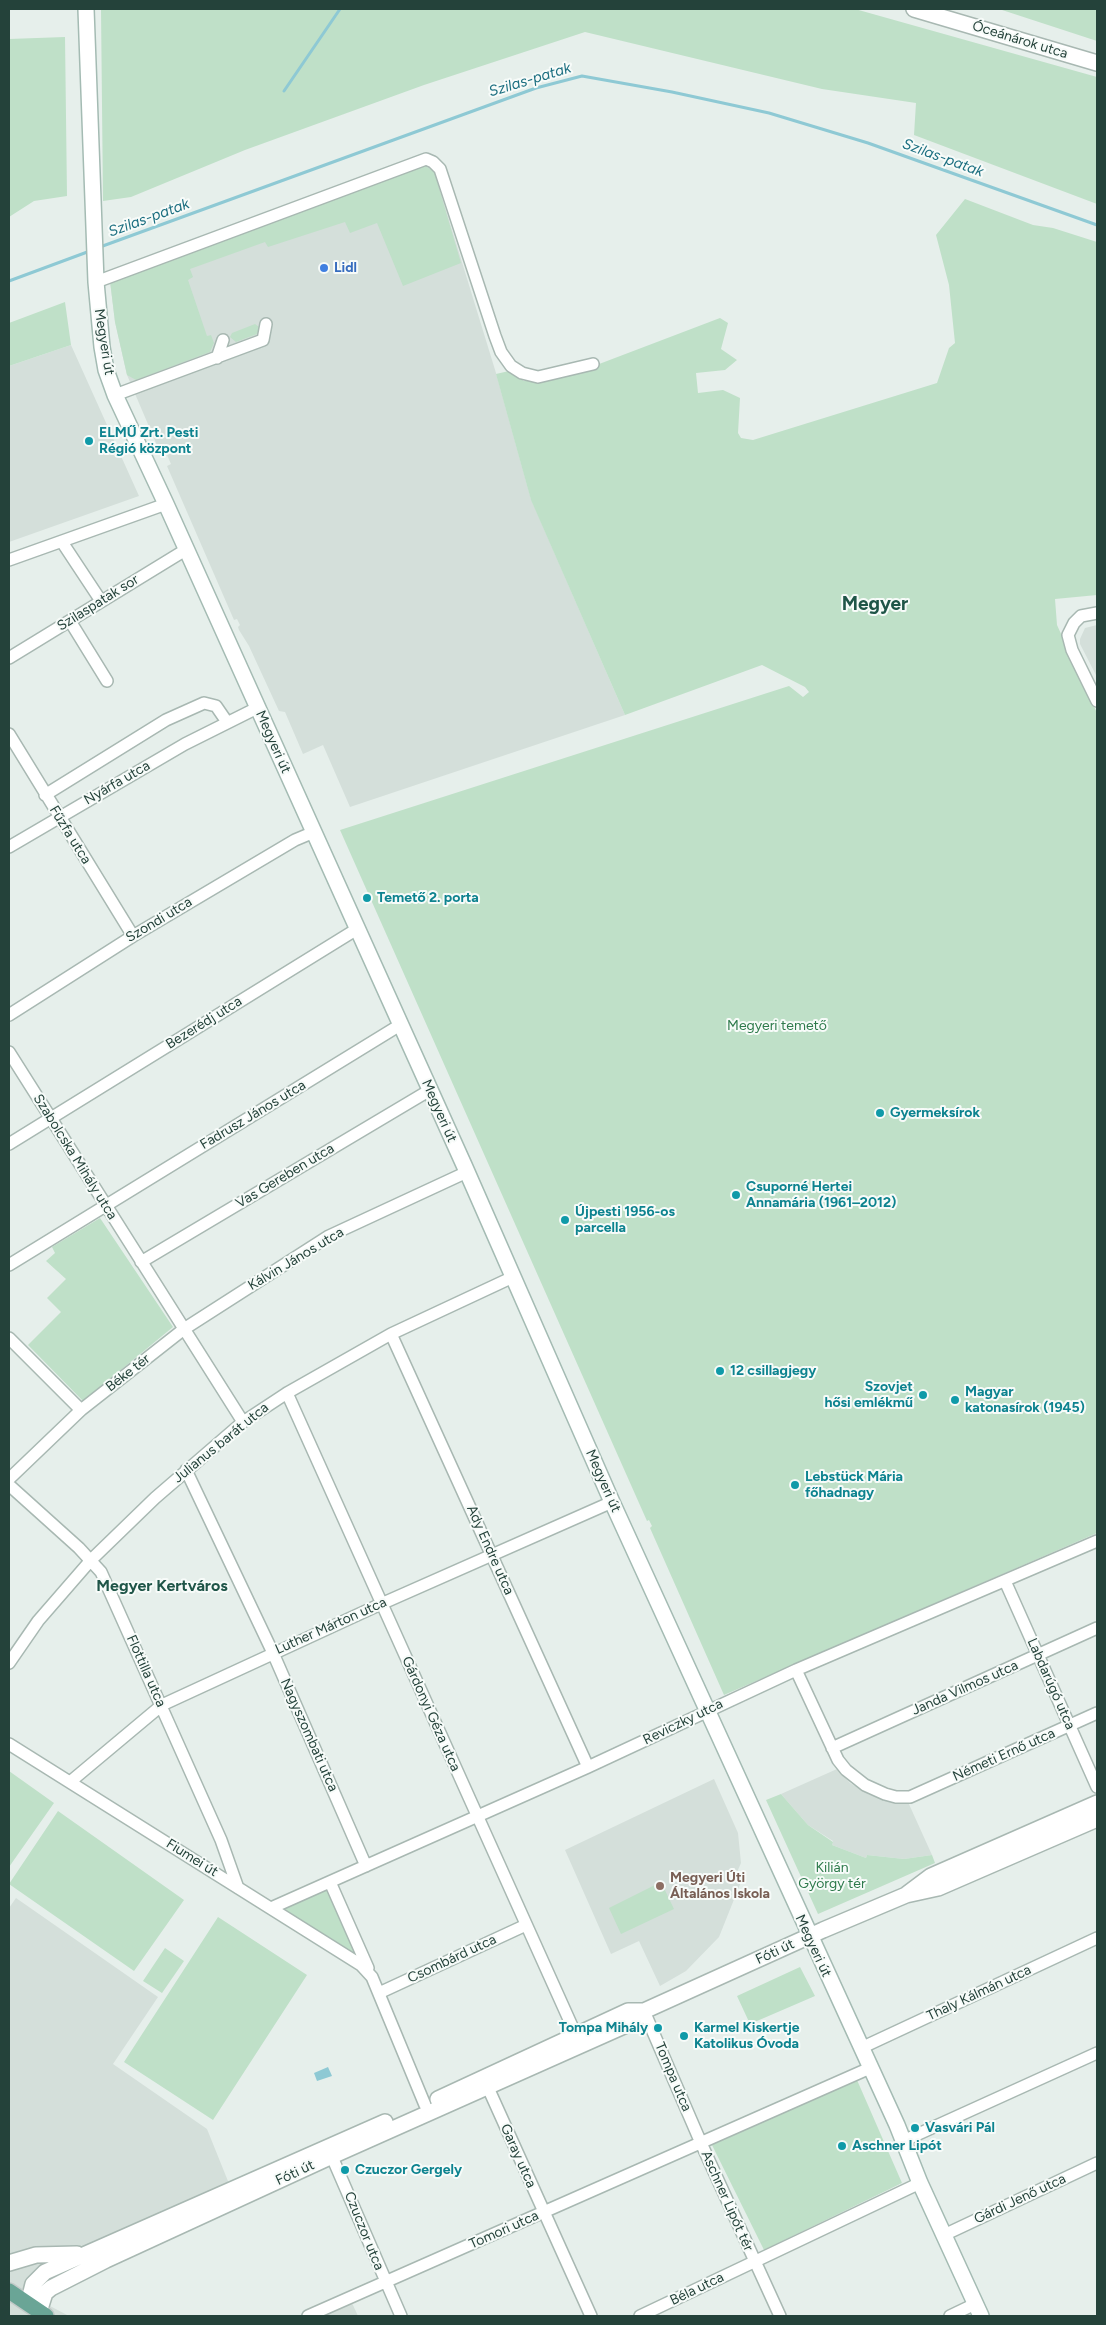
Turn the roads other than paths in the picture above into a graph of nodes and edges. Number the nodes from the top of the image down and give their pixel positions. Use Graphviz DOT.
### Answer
graph roads {
  1 [pos="86,9"];
  2 [pos="914,9"];
  3 [pos="1097,63"];
  4 [pos="95,277"];
  5 [pos="266,324"];
  6 [pos="223,340"];
  7 [pos="217,358"];
  8 [pos="593,364"];
  9 [pos="115,395"];
  10 [pos="166,504"];
  11 [pos="62,542"];
  12 [pos="187,549"];
  13 [pos="9,560"];
  14 [pos="100,601"];
  15 [pos="1097,613"];
  16 [pos="70,621"];
  17 [pos="9,658"];
  18 [pos="107,681"];
  19 [pos="1097,701"];
  20 [pos="257,708"];
  21 [pos="227,722"];
  22 [pos="9,734"];
  23 [pos="45,795"];
  24 [pos="59,817"];
  25 [pos="314,832"];
  26 [pos="9,847"];
  27 [pos="357,929"];
  28 [pos="133,936"];
  29 [pos="9,1015"];
  30 [pos="400,1025"];
  31 [pos="9,1052"];
  32 [pos="430,1090"];
  33 [pos="50,1118"];
  34 [pos="9,1144"];
  35 [pos="467,1172"];
  36 [pos="105,1205"];
  37 [pos="141,1262"];
  38 [pos="9,1265"];
  39 [pos="512,1277"];
  40 [pos="184,1329"];
  41 [pos="391,1334"];
  42 [pos="13,1342"];
  43 [pos="287,1393"];
  44 [pos="81,1410"];
  45 [pos="243,1422"];
  46 [pos="186,1470"];
  47 [pos="9,1479"];
  48 [pos="9,1485"];
  49 [pos="612,1502"];
  50 [pos="1097,1541"];
  51 [pos="493,1555"];
  52 [pos="91,1560"];
  53 [pos="1005,1581"];
  54 [pos="381,1604"];
  55 [pos="1097,1628"];
  56 [pos="273,1653"];
  57 [pos="1038,1655"];
  58 [pos="9,1663"];
  59 [pos="796,1670"];
  60 [pos="162,1705"];
  61 [pos="706,1711"];
  62 [pos="1097,1713"];
  63 [pos="1069,1725"];
  64 [pos="9,1744"];
  65 [pos="832,1748"];
  66 [pos="588,1767"];
  67 [pos="70,1782"];
  68 [pos="1097,1787"];
  69 [pos="1097,1803"];
  70 [pos="476,1817"];
  71 [pos="1097,1819"];
  72 [pos="366,1866"];
  73 [pos="330,1882"];
  74 [pos="238,1888"];
  75 [pos="906,1895"];
  76 [pos="271,1908"];
  77 [pos="526,1925"];
  78 [pos="809,1936"];
  79 [pos="1097,1938"];
  80 [pos="372,1977"];
  81 [pos="379,1993"];
  82 [pos="644,2011"];
  83 [pos="576,2035"];
  84 [pos="861,2048"];
  85 [pos="1097,2053"];
  86 [pos="870,2068"];
  87 [pos="486,2083"];
  88 [pos="426,2105"];
  89 [pos="903,2141"];
  90 [pos="701,2143"];
  91 [pos="330,2151"];
  92 [pos="1097,2163"];
  93 [pos="920,2182"];
  94 [pos="544,2213"];
  95 [pos="944,2235"];
  96 [pos="83,2254"];
  97 [pos="754,2261"];
  98 [pos="9,2263"];
  99 [pos="385,2282"];
  100 [pos="9,2291"];
  101 [pos="978,2310"];
  102 [pos="41,2315"];
  103 [pos="308,2316"];
  104 [pos="401,2316"];
  105 [pos="591,2316"];
  106 [pos="640,2316"];
  107 [pos="780,2316"];
  108 [pos="950,2316"];
  1 -- 4 [label="main road, Megyeri út"];
  2 -- 3 [label="main road, Óceánárok utca"];
  4 -- 8 [label="street"];
  4 -- 9 [label="main road, Megyeri út"];
  5 -- 7 [label="street"];
  6 -- 7 [label="street"];
  7 -- 9 [label="street"];
  9 -- 10 [label="main road, Megyeri út"];
  10 -- 11 [label="street"];
  10 -- 12 [label="main road, Megyeri út"];
  11 -- 13 [label="street"];
  11 -- 14 [label="street"];
  12 -- 14 [label="street, Szilaspatak sor"];
  12 -- 20 [label="main road, Megyeri út"];
  14 -- 16 [label="street, Szilaspatak sor"];
  15 -- 19 [label="street"];
  16 -- 17 [label="street, Szilaspatak sor"];
  16 -- 18 [label="street"];
  20 -- 21 [label="street, Nyárfa utca"];
  20 -- 25 [label="main road, Megyeri út"];
  21 -- 23 [label="street, Nyárfa utca"];
  21 -- 24 [label="street, Nyárfa utca"];
  22 -- 23 [label="street, Fűzfa utca"];
  23 -- 24 [label="street, Fűzfa utca"];
  24 -- 26 [label="street, Nyárfa utca"];
  24 -- 28 [label="street, Fűzfa utca"];
  25 -- 27 [label="main road, Megyeri út"];
  25 -- 28 [label="street, Szondi utca"];
  27 -- 30 [label="main road, Megyeri út"];
  27 -- 33 [label="street, Bezerédj utca"];
  28 -- 29 [label="street, Szondi utca"];
  30 -- 32 [label="main road, Megyeri út"];
  30 -- 36 [label="street, Fadrusz János utca"];
  31 -- 33 [label="street, Szabolcska Mihály utca"];
  32 -- 35 [label="main road, Megyeri út"];
  32 -- 37 [label="street, Vas Gereben utca"];
  33 -- 34 [label="street, Bezerédj utca"];
  33 -- 36 [label="street, Szabolcska Mihály utca"];
  35 -- 39 [label="main road, Megyeri út"];
  35 -- 40 [label="street, Kálvin János utca"];
  36 -- 37 [label="street, Szabolcska Mihály utca"];
  36 -- 38 [label="street"];
  37 -- 40 [label="street"];
  39 -- 41 [label="street, Julianus barát utca"];
  39 -- 49 [label="main road, Megyeri út"];
  40 -- 44 [label="street, Béke tér"];
  40 -- 45 [label="street"];
  41 -- 43 [label="street, Julianus barát utca"];
  41 -- 51 [label="street, Ady Endre utca"];
  42 -- 44 [label="street"];
  43 -- 45 [label="street, Julianus barát utca"];
  43 -- 54 [label="street, Gárdonyi Géza utca"];
  44 -- 47 [label="street"];
  45 -- 46 [label="street, Julianus barát utca"];
  46 -- 52 [label="street, Julianus barát utca"];
  46 -- 56 [label="street, Nagyszombati utca"];
  48 -- 52 [label="street, Flottilla utca"];
  49 -- 51 [label="street, Luther Márton utca"];
  49 -- 61 [label="main road, Megyeri út"];
  50 -- 53 [label="street, Reviczky utca"];
  51 -- 54 [label="street, Luther Márton utca"];
  51 -- 66 [label="street, Ady Endre utca"];
  52 -- 58 [label="street, Julianus barát utca"];
  52 -- 60 [label="street, Flottilla utca"];
  53 -- 57 [label="street, Labdarúgó utca"];
  53 -- 59 [label="street, Reviczky utca"];
  54 -- 56 [label="street, Luther Márton utca"];
  54 -- 70 [label="street, Gárdonyi Géza utca"];
  55 -- 57 [label="street, Janda Vilmos utca"];
  56 -- 60 [label="street, Luther Márton utca"];
  56 -- 72 [label="street, Nagyszombati utca"];
  57 -- 63 [label="street, Labdarúgó utca"];
  57 -- 65 [label="street, Janda Vilmos utca"];
  59 -- 61 [label="street, Reviczky utca"];
  59 -- 65 [label="street"];
  60 -- 67 [label="street, Luther Márton utca"];
  60 -- 74 [label="street, Flottilla utca"];
  61 -- 66 [label="street, Reviczky utca"];
  61 -- 78 [label="main road, Megyeri út"];
  62 -- 63 [label="street, Németi Ernő utca"];
  63 -- 65 [label="street, Németi Ernő utca"];
  63 -- 68 [label="street, Labdarúgó utca"];
  64 -- 67 [label="street, Fiumei út"];
  66 -- 70 [label="street, Reviczky utca"];
  67 -- 74 [label="street, Fiumei út"];
  69 -- 75 [label="main road, Fóti út"];
  70 -- 72 [label="street, Reviczky utca"];
  70 -- 77 [label="street, Gárdonyi Géza utca"];
  71 -- 75 [label="main road, Fóti út"];
  72 -- 73 [label="street, Reviczky utca"];
  73 -- 76 [label="street, Reviczky utca"];
  73 -- 80 [label="street, Fiumei út"];
  74 -- 76 [label="street, Fiumei út"];
  75 -- 78 [label="main road, Fóti út"];
  76 -- 80 [label="street, Fiumei út"];
  77 -- 81 [label="street, Csombárd utca"];
  77 -- 83 [label="street, Gárdonyi Géza utca"];
  78 -- 82 [label="main road, Fóti út"];
  78 -- 84 [label="main road, Megyeri út"];
  79 -- 84 [label="street, Thaly Kálmán utca"];
  80 -- 81 [label="street, Fiumei út"];
  81 -- 88 [label="street, Fiumei út"];
  82 -- 83 [label="main road, Fóti út"];
  82 -- 87 [label="main road, Fóti út"];
  82 -- 90 [label="street, Tompa utca"];
  83 -- 87 [label="main road, Fóti út"];
  84 -- 86 [label="main road, Megyeri út"];
  85 -- 89 [label="street"];
  86 -- 89 [label="main road, Megyeri út"];
  86 -- 90 [label="street, Aschner Lipót tér"];
  87 -- 88 [label="main road, Fóti út"];
  87 -- 91 [label="main road, Fóti út"];
  87 -- 94 [label="street, Garay utca"];
  88 -- 91 [label="main road, Fóti út"];
  89 -- 93 [label="main road, Megyeri út"];
  90 -- 94 [label="street, Tomori utca"];
  90 -- 97 [label="street, Aschner Lipót tér"];
  91 -- 96 [label="main road, Fóti út"];
  91 -- 99 [label="street, Czuczor utca"];
  91 -- 102 [label="main road, Fóti út"];
  92 -- 95 [label="street, Gárdi Jenő utca"];
  93 -- 95 [label="main road, Megyeri út"];
  93 -- 97 [label="street, Aschner Lipót tér"];
  94 -- 99 [label="street, Tomori utca"];
  94 -- 105 [label="street, Garay utca"];
  95 -- 101 [label="main road, Megyeri út"];
  96 -- 98 [label="main road, Fóti út"];
  96 -- 102 [label="main road, Fóti út"];
  97 -- 106 [label="street, Béla utca"];
  97 -- 107 [label="street"];
  99 -- 103 [label="street, Tomori utca"];
  99 -- 104 [label="street, Czuczor utca"];
  100 -- 102 [label="main road"];
  101 -- 108 [label="street"];
}
